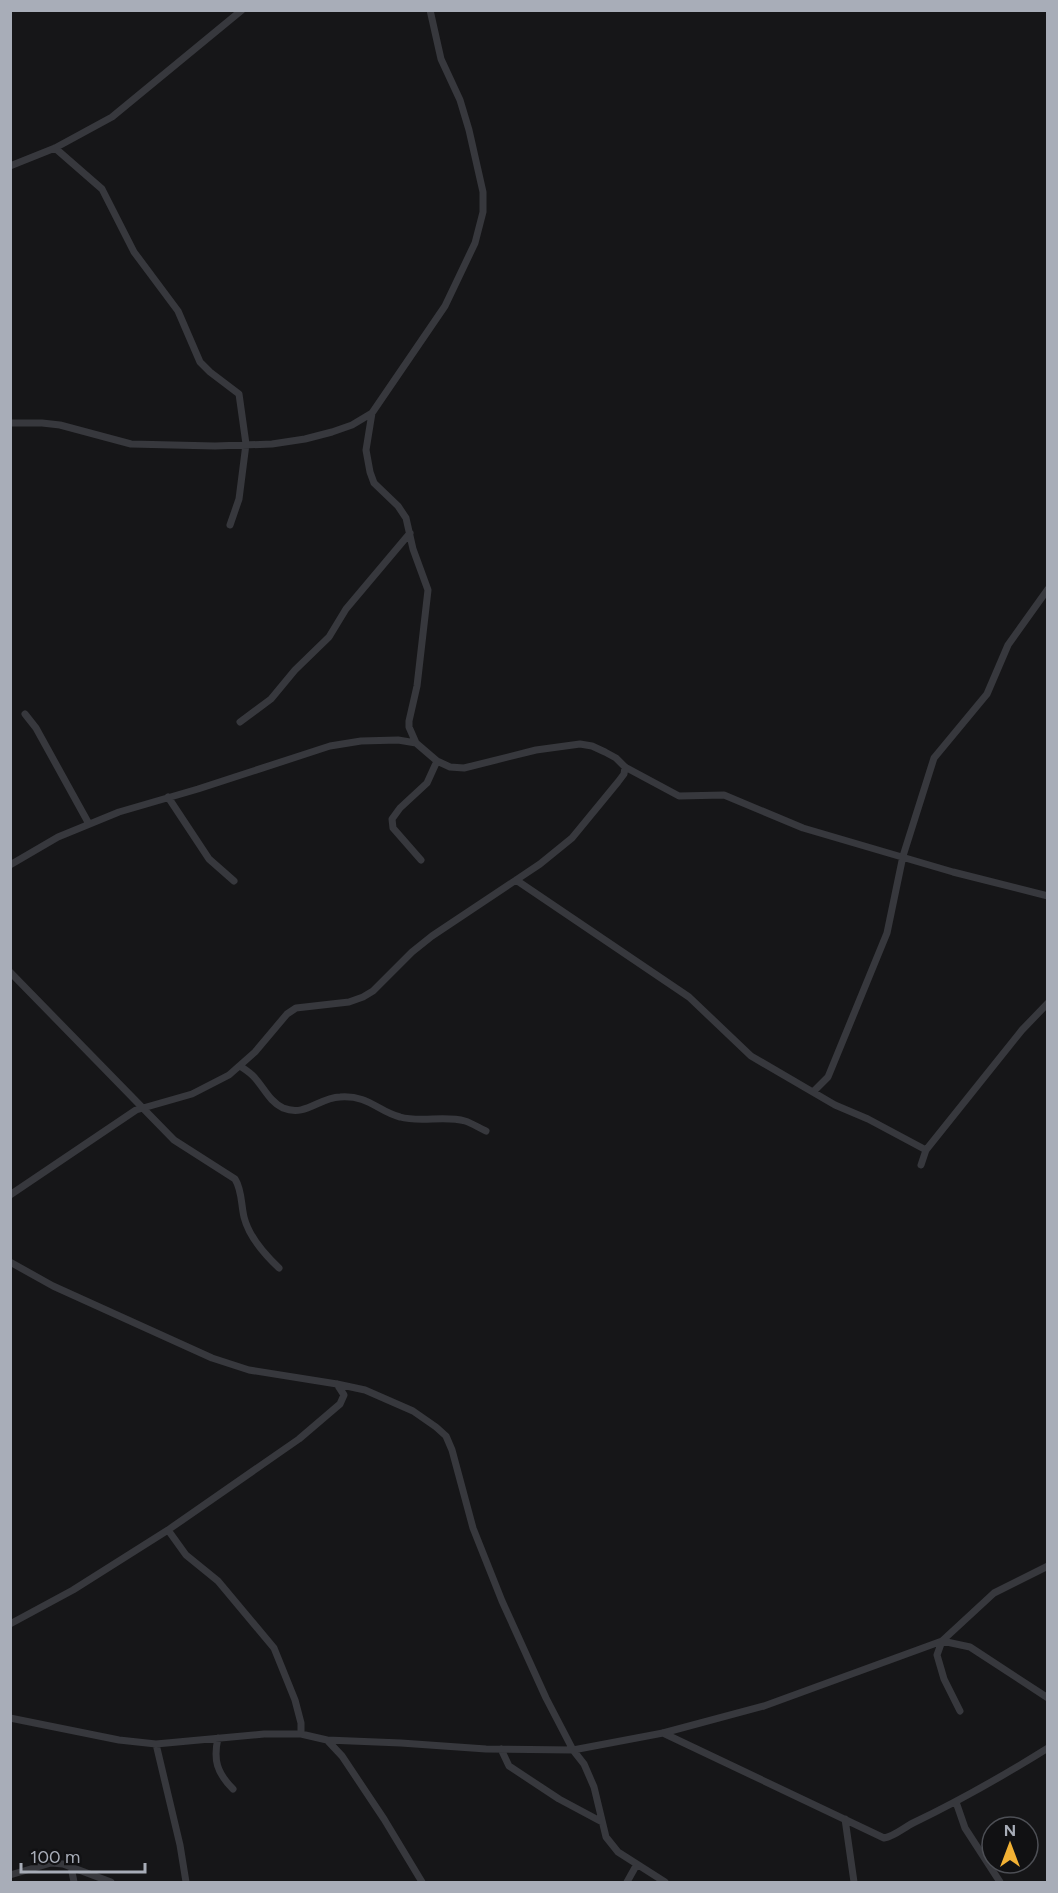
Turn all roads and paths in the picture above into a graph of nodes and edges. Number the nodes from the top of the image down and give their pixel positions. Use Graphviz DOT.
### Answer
graph roads {
  1 [pos="242,10"];
  2 [pos="430,10"];
  3 [pos="55,148"];
  4 [pos="10,166"];
  5 [pos="372,413"];
  6 [pos="10,423"];
  7 [pos="246,444"];
  8 [pos="230,525"];
  9 [pos="410,533"];
  10 [pos="1047,592"];
  11 [pos="25,714"];
  12 [pos="240,722"];
  13 [pos="416,743"];
  14 [pos="437,761"];
  15 [pos="625,768"];
  16 [pos="168,797"];
  17 [pos="89,824"];
  18 [pos="903,856"];
  19 [pos="422,860"];
  20 [pos="10,865"];
  21 [pos="516,880"];
  22 [pos="234,881"];
  23 [pos="1047,896"];
  24 [pos="10,972"];
  25 [pos="1047,1003"];
  26 [pos="240,1066"];
  27 [pos="814,1091"];
  28 [pos="143,1107"];
  29 [pos="486,1131"];
  30 [pos="926,1150"];
  31 [pos="921,1165"];
  32 [pos="10,1195"];
  33 [pos="10,1262"];
  34 [pos="279,1268"];
  35 [pos="337,1384"];
  36 [pos="168,1530"];
  37 [pos="1047,1566"];
  38 [pos="10,1624"];
  39 [pos="942,1641"];
  40 [pos="1047,1698"];
  41 [pos="960,1711"];
  42 [pos="10,1718"];
  43 [pos="663,1733"];
  44 [pos="301,1734"];
  45 [pos="218,1738"];
  46 [pos="327,1740"];
  47 [pos="156,1744"];
  48 [pos="1047,1748"];
  49 [pos="501,1749"];
  50 [pos="573,1750"];
  51 [pos="233,1789"];
  52 [pos="956,1802"];
  53 [pos="845,1819"];
  54 [pos="602,1822"];
  55 [pos="636,1864"];
  56 [pos="71,1867"];
  57 [pos="10,1875"];
  58 [pos="74,1882"];
  59 [pos="111,1882"];
  60 [pos="186,1882"];
  61 [pos="422,1882"];
  62 [pos="627,1882"];
  63 [pos="665,1882"];
  64 [pos="854,1882"];
  65 [pos="1000,1882"];
  1 -- 3 [label="street"];
  2 -- 5 [label="street"];
  3 -- 4 [label="street"];
  3 -- 7 [label="street"];
  5 -- 7 [label="street"];
  5 -- 9 [label="street"];
  6 -- 7 [label="street"];
  7 -- 8 [label="street"];
  9 -- 12 [label="street"];
  9 -- 13 [label="street"];
  10 -- 18 [label="street"];
  11 -- 17 [label="street"];
  13 -- 14 [label="street"];
  13 -- 16 [label="street"];
  14 -- 15 [label="street"];
  14 -- 19 [label="street"];
  15 -- 18 [label="street"];
  15 -- 21 [label="street"];
  16 -- 17 [label="street"];
  16 -- 22 [label="street"];
  17 -- 20 [label="street"];
  18 -- 23 [label="street"];
  18 -- 27 [label="street"];
  21 -- 26 [label="street"];
  21 -- 27 [label="street"];
  24 -- 28 [label="street"];
  25 -- 30 [label="street"];
  26 -- 28 [label="street"];
  26 -- 29 [label="street"];
  27 -- 30 [label="street"];
  28 -- 32 [label="street"];
  28 -- 34 [label="street"];
  30 -- 31 [label="street"];
  33 -- 35 [label="street"];
  35 -- 36 [label="street"];
  35 -- 50 [label="street"];
  36 -- 38 [label="street"];
  36 -- 44 [label="street"];
  37 -- 39 [label="street"];
  39 -- 40 [label="street"];
  39 -- 41 [label="street"];
  39 -- 43 [label="street"];
  42 -- 47 [label="street"];
  43 -- 50 [label="street"];
  43 -- 53 [label="street"];
  44 -- 45 [label="street"];
  44 -- 46 [label="street"];
  45 -- 47 [label="street"];
  45 -- 51 [label="street"];
  46 -- 49 [label="street"];
  46 -- 61 [label="street"];
  47 -- 60 [label="street"];
  48 -- 52 [label="street"];
  49 -- 50 [label="street"];
  49 -- 54 [label="street"];
  50 -- 54 [label="street"];
  52 -- 53 [label="street"];
  52 -- 65 [label="street"];
  53 -- 64 [label="street"];
  54 -- 55 [label="street"];
  55 -- 62 [label="street"];
  55 -- 63 [label="street"];
  56 -- 57 [label="street"];
  56 -- 58 [label="street"];
  56 -- 59 [label="street"];
}
